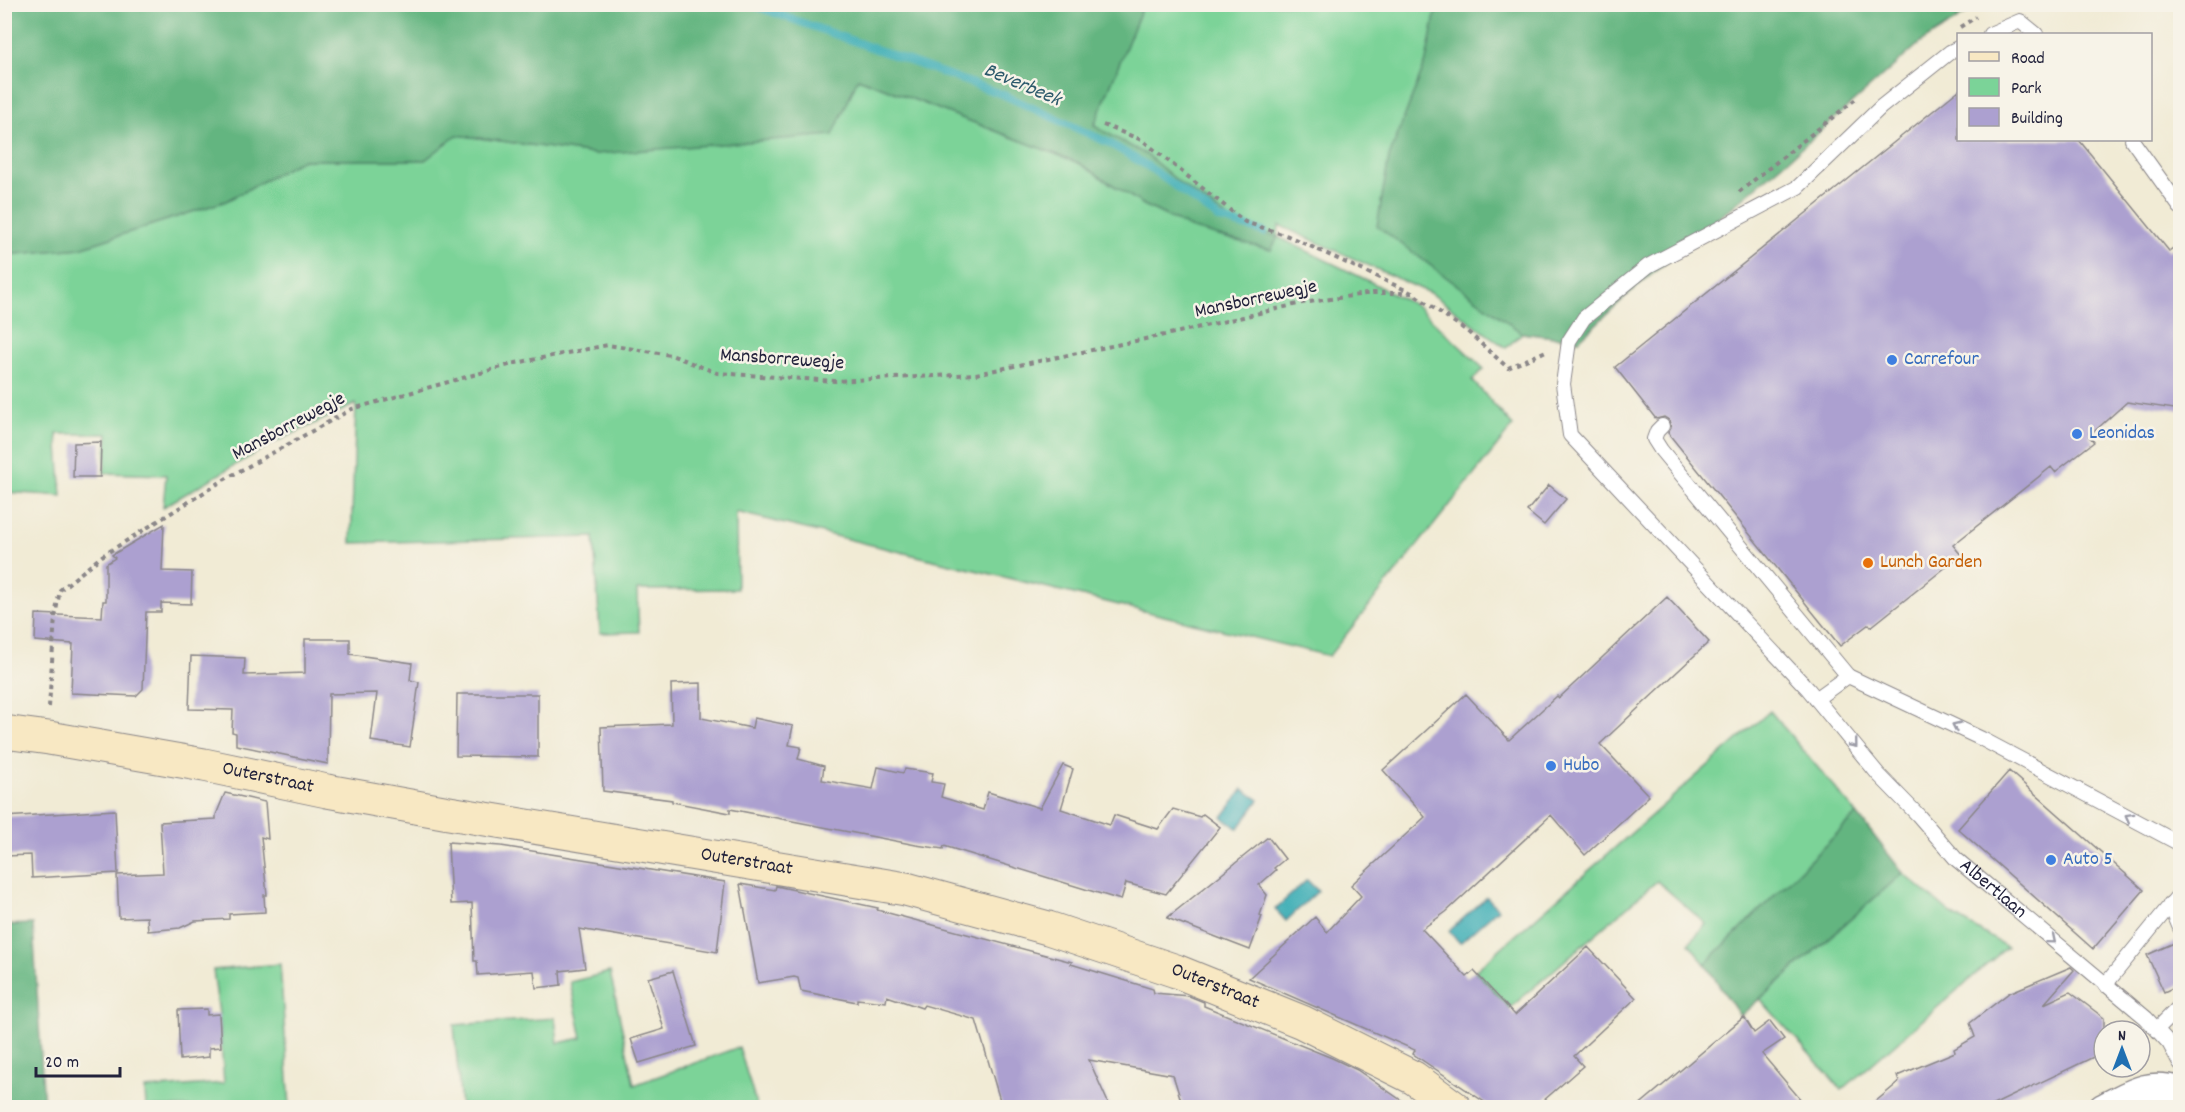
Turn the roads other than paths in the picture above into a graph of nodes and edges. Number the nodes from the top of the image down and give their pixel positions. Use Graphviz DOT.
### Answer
graph roads {
  1 [pos="1992,33"];
  2 [pos="2035,33"];
  3 [pos="1957,49"];
  4 [pos="2133,141"];
  5 [pos="2181,207"];
  6 [pos="1662,426"];
  7 [pos="1848,676"];
  8 [pos="1816,699"];
  9 [pos="4,732"];
  10 [pos="2181,844"];
  11 [pos="2181,893"];
  12 [pos="2170,904"];
  13 [pos="2181,928"];
  14 [pos="2105,985"];
  15 [pos="2181,1006"];
  16 [pos="2157,1029"];
  17 [pos="2181,1063"];
  18 [pos="2181,1091"];
  19 [pos="1455,1107"];
  20 [pos="2103,1107"];
  1 -- 2 [label="lane"];
  3 -- 8 [label="lane, Albertlaan"];
  4 -- 5 [label="lane"];
  6 -- 7 [label="lane"];
  7 -- 8 [label="lane"];
  10 -- 7 [label="lane, one-way"];
  8 -- 14 [label="lane, Albertlaan, one-way"];
  9 -- 19 [label="street, Outerstraat"];
  11 -- 12 [label="lane"];
  12 -- 13 [label="lane"];
  12 -- 14 [label="lane"];
  14 -- 16 [label="lane, Albertlaan"];
  15 -- 16 [label="lane"];
  16 -- 17 [label="lane, Albertlaan"];
  18 -- 20 [label="street"];
}
